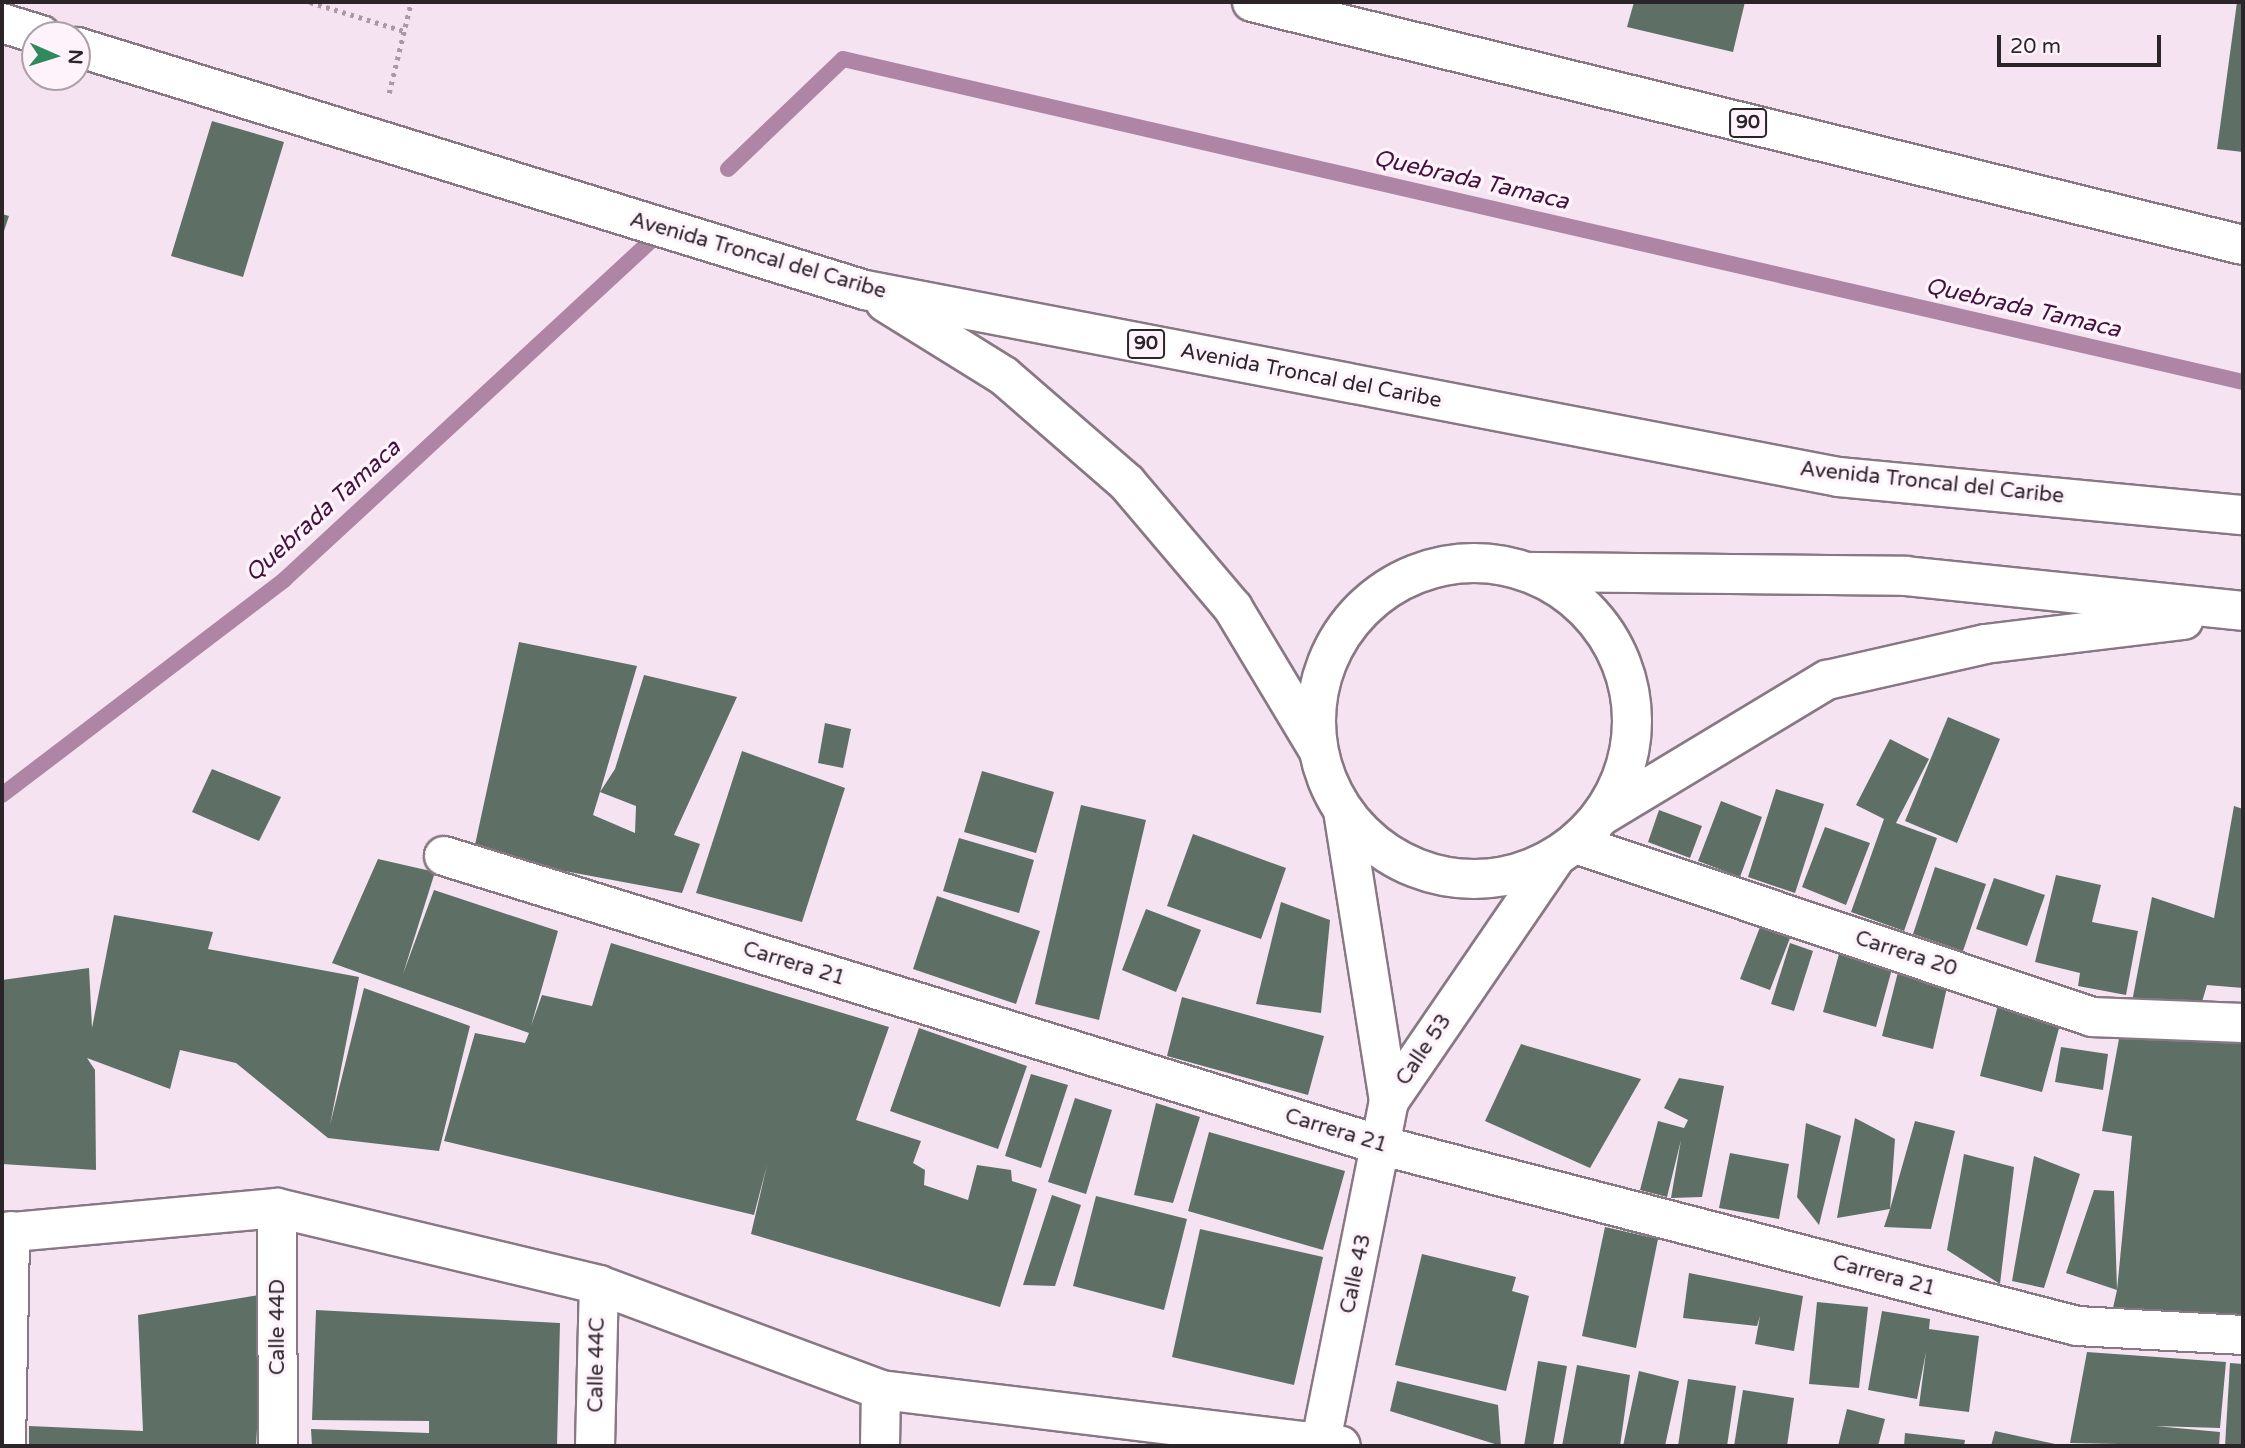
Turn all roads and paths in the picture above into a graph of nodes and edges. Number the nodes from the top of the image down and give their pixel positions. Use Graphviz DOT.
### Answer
graph roads {
  1 [pos="310,2"];
  2 [pos="411,2"];
  3 [pos="1252,2"];
  4 [pos="2,23"];
  5 [pos="21,29"];
  6 [pos="404,31"];
  7 [pos="91,51"];
  8 [pos="377,142"];
  9 [pos="2243,245"];
  10 [pos="865,290"];
  11 [pos="2243,515"];
  12 [pos="1533,572"];
  13 [pos="2243,612"];
  14 [pos="1317,748"];
  15 [pos="1343,812"];
  16 [pos="1603,815"];
  17 [pos="1565,852"];
  18 [pos="444,856"];
  19 [pos="2243,1023"];
  20 [pos="1389,1101"];
  21 [pos="1383,1146"];
  22 [pos="277,1208"];
  23 [pos="6,1232"];
  24 [pos="599,1285"];
  25 [pos="2243,1335"];
  26 [pos="881,1390"];
  27 [pos="1327,1445"];
  28 [pos="6,1446"];
  29 [pos="278,1446"];
  30 [pos="596,1446"];
  31 [pos="880,1446"];
  1 -- 6 [label="path"];
  2 -- 6 [label="path"];
  3 -- 9 [label="main road, 90"];
  4 -- 5 [label="main road"];
  6 -- 8 [label="path"];
  7 -- 8 [label="main road, Avenida Troncal del Caribe / 90"];
  8 -- 10 [label="main road, Avenida Troncal del Caribe / 90"];
  10 -- 11 [label="main road, Avenida Troncal del Caribe / 90"];
  10 -- 14 [label="main road"];
  12 -- 13 [label="main road"];
  12 -- 14 [label="main road"];
  12 -- 16 [label="main road"];
  13 -- 16 [label="main road"];
  14 -- 15 [label="main road"];
  15 -- 17 [label="main road"];
  15 -- 20 [label="main road, Calle 53"];
  16 -- 17 [label="main road, Calle 53"];
  17 -- 19 [label="main road, Carrera 20"];
  17 -- 20 [label="main road, Calle 53"];
  18 -- 21 [label="main road, Carrera 21"];
  20 -- 21 [label="main road, Calle 43"];
  21 -- 25 [label="main road, Carrera 21"];
  21 -- 27 [label="main road, Calle 43"];
  22 -- 23 [label="main road"];
  22 -- 24 [label="main road"];
  22 -- 29 [label="main road, Calle 44D"];
  23 -- 28 [label="main road"];
  24 -- 26 [label="main road"];
  24 -- 30 [label="main road, Calle 44C"];
  26 -- 27 [label="main road"];
  26 -- 31 [label="main road"];
}
